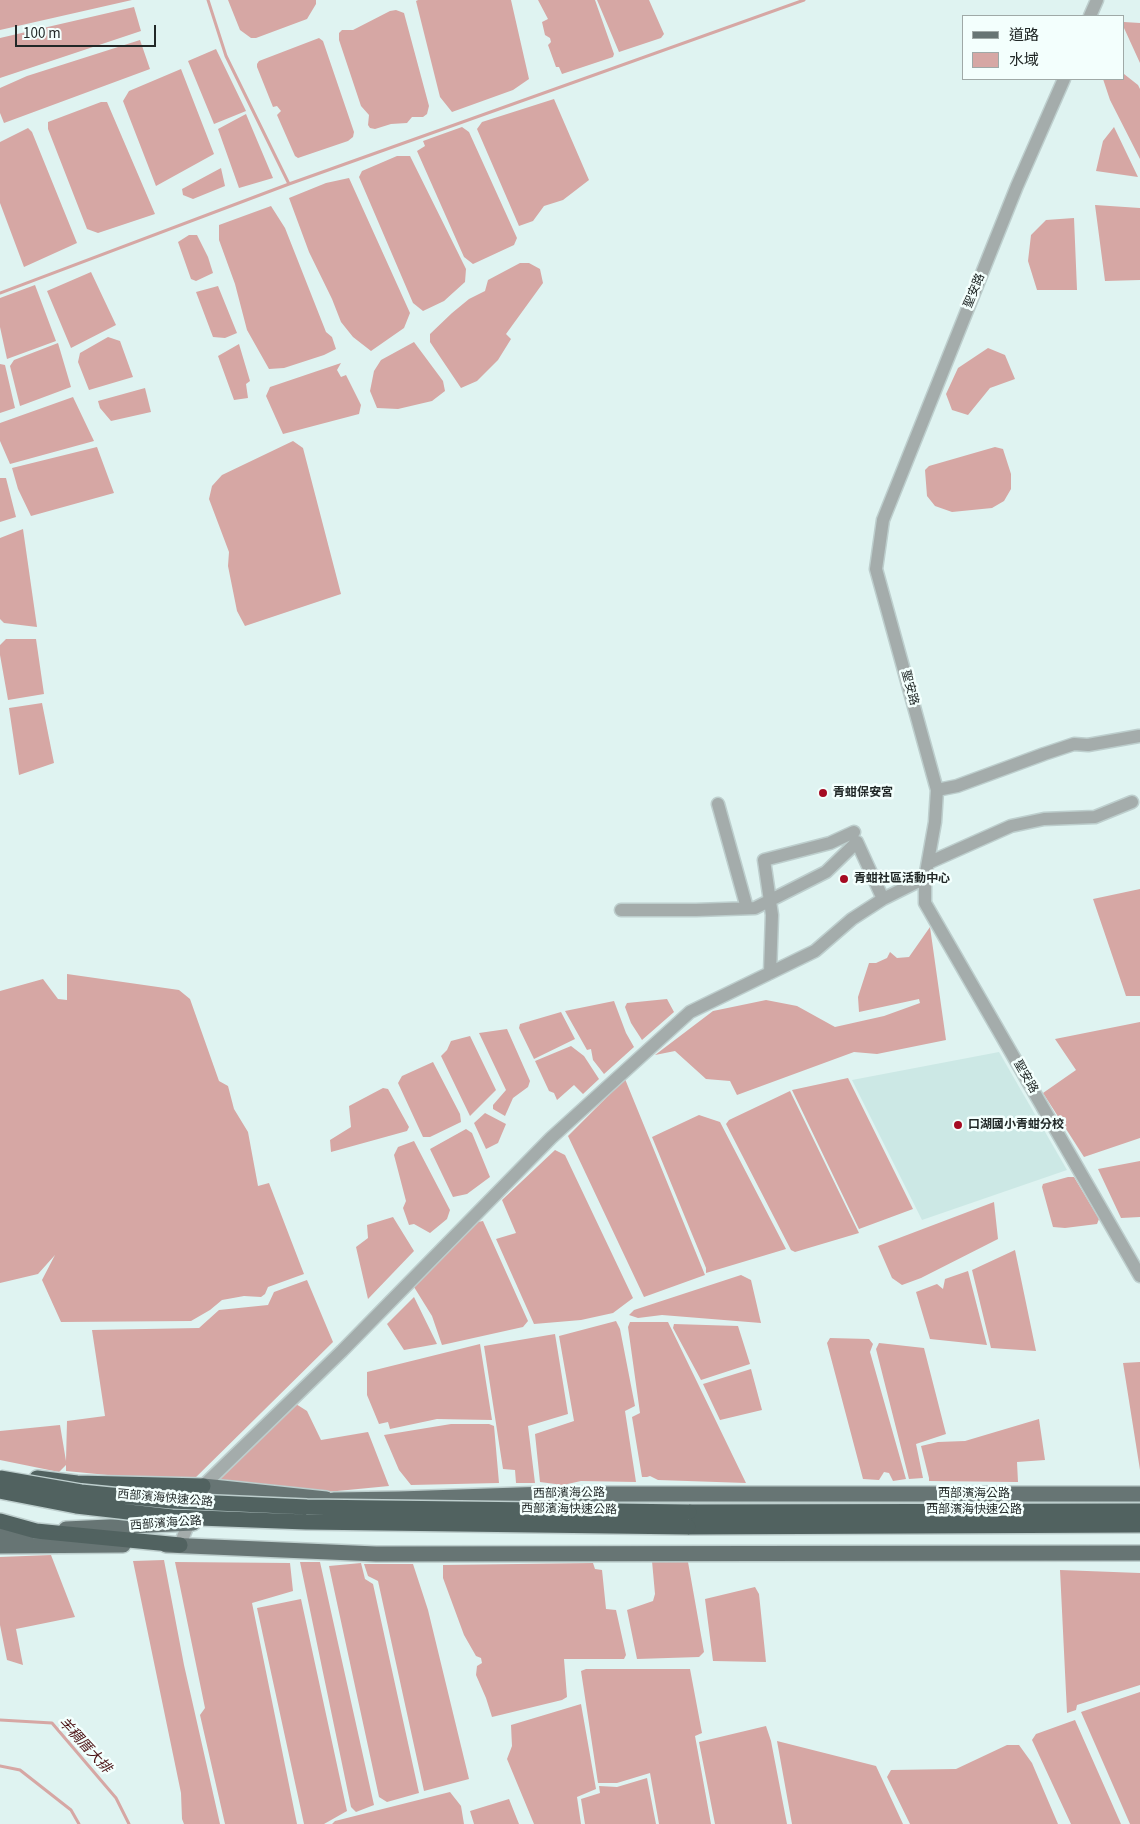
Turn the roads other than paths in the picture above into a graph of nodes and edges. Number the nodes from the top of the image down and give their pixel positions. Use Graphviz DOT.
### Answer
graph roads {
  1 [pos="1097,0"];
  2 [pos="1090,15"];
  3 [pos="1064,80"];
  4 [pos="1139,736"];
  5 [pos="937,790"];
  6 [pos="1132,802"];
  7 [pos="718,804"];
  8 [pos="854,832"];
  9 [pos="928,863"];
  10 [pos="925,878"];
  11 [pos="883,898"];
  12 [pos="771,900"];
  13 [pos="747,908"];
  14 [pos="621,910"];
  15 [pos="770,973"];
  16 [pos="1140,1276"];
  17 [pos="0,1473"];
  18 [pos="0,1478"];
  19 [pos="203,1486"];
  20 [pos="0,1491"];
  21 [pos="1140,1494"];
  22 [pos="335,1500"];
  23 [pos="1140,1511"];
  24 [pos="689,1519"];
  25 [pos="0,1521"];
  26 [pos="190,1524"];
  27 [pos="1140,1525"];
  28 [pos="36,1531"];
  29 [pos="0,1532"];
  30 [pos="180,1545"];
  31 [pos="0,1546"];
  32 [pos="1140,1553"];
  1 -- 2 [label="street"];
  3 -- 5 [label="street, 聖安路"];
  4 -- 5 [label="street"];
  5 -- 9 [label="street, 聖安路"];
  6 -- 9 [label="street"];
  7 -- 13 [label="street"];
  8 -- 12 [label="street"];
  9 -- 10 [label="street, 聖安路"];
  10 -- 11 [label="street"];
  10 -- 16 [label="street, 聖安路"];
  11 -- 12 [label="street"];
  11 -- 15 [label="street"];
  12 -- 13 [label="street"];
  12 -- 15 [label="street"];
  13 -- 14 [label="street"];
  15 -- 19 [label="street"];
  17 -- 19 [label="highway"];
  18 -- 24 [label="highway, 西部濱海快速公路, bridge"];
  19 -- 22 [label="main road"];
  19 -- 26 [label="street"];
  20 -- 24 [label="highway, 西部濱海快速公路, bridge"];
  21 -- 22 [label="main road, 西部濱海公路"];
  22 -- 26 [label="main road, 西部濱海公路"];
  23 -- 24 [label="highway, 西部濱海快速公路"];
  24 -- 27 [label="highway, 西部濱海快速公路"];
  25 -- 28 [label="highway"];
  26 -- 28 [label="main road, 西部濱海公路"];
  26 -- 30 [label="street"];
  28 -- 29 [label="main road, 西部濱海公路"];
  28 -- 30 [label="highway"];
  30 -- 31 [label="main road, 西部濱海公路"];
  30 -- 32 [label="main road, 西部濱海公路"];
}
